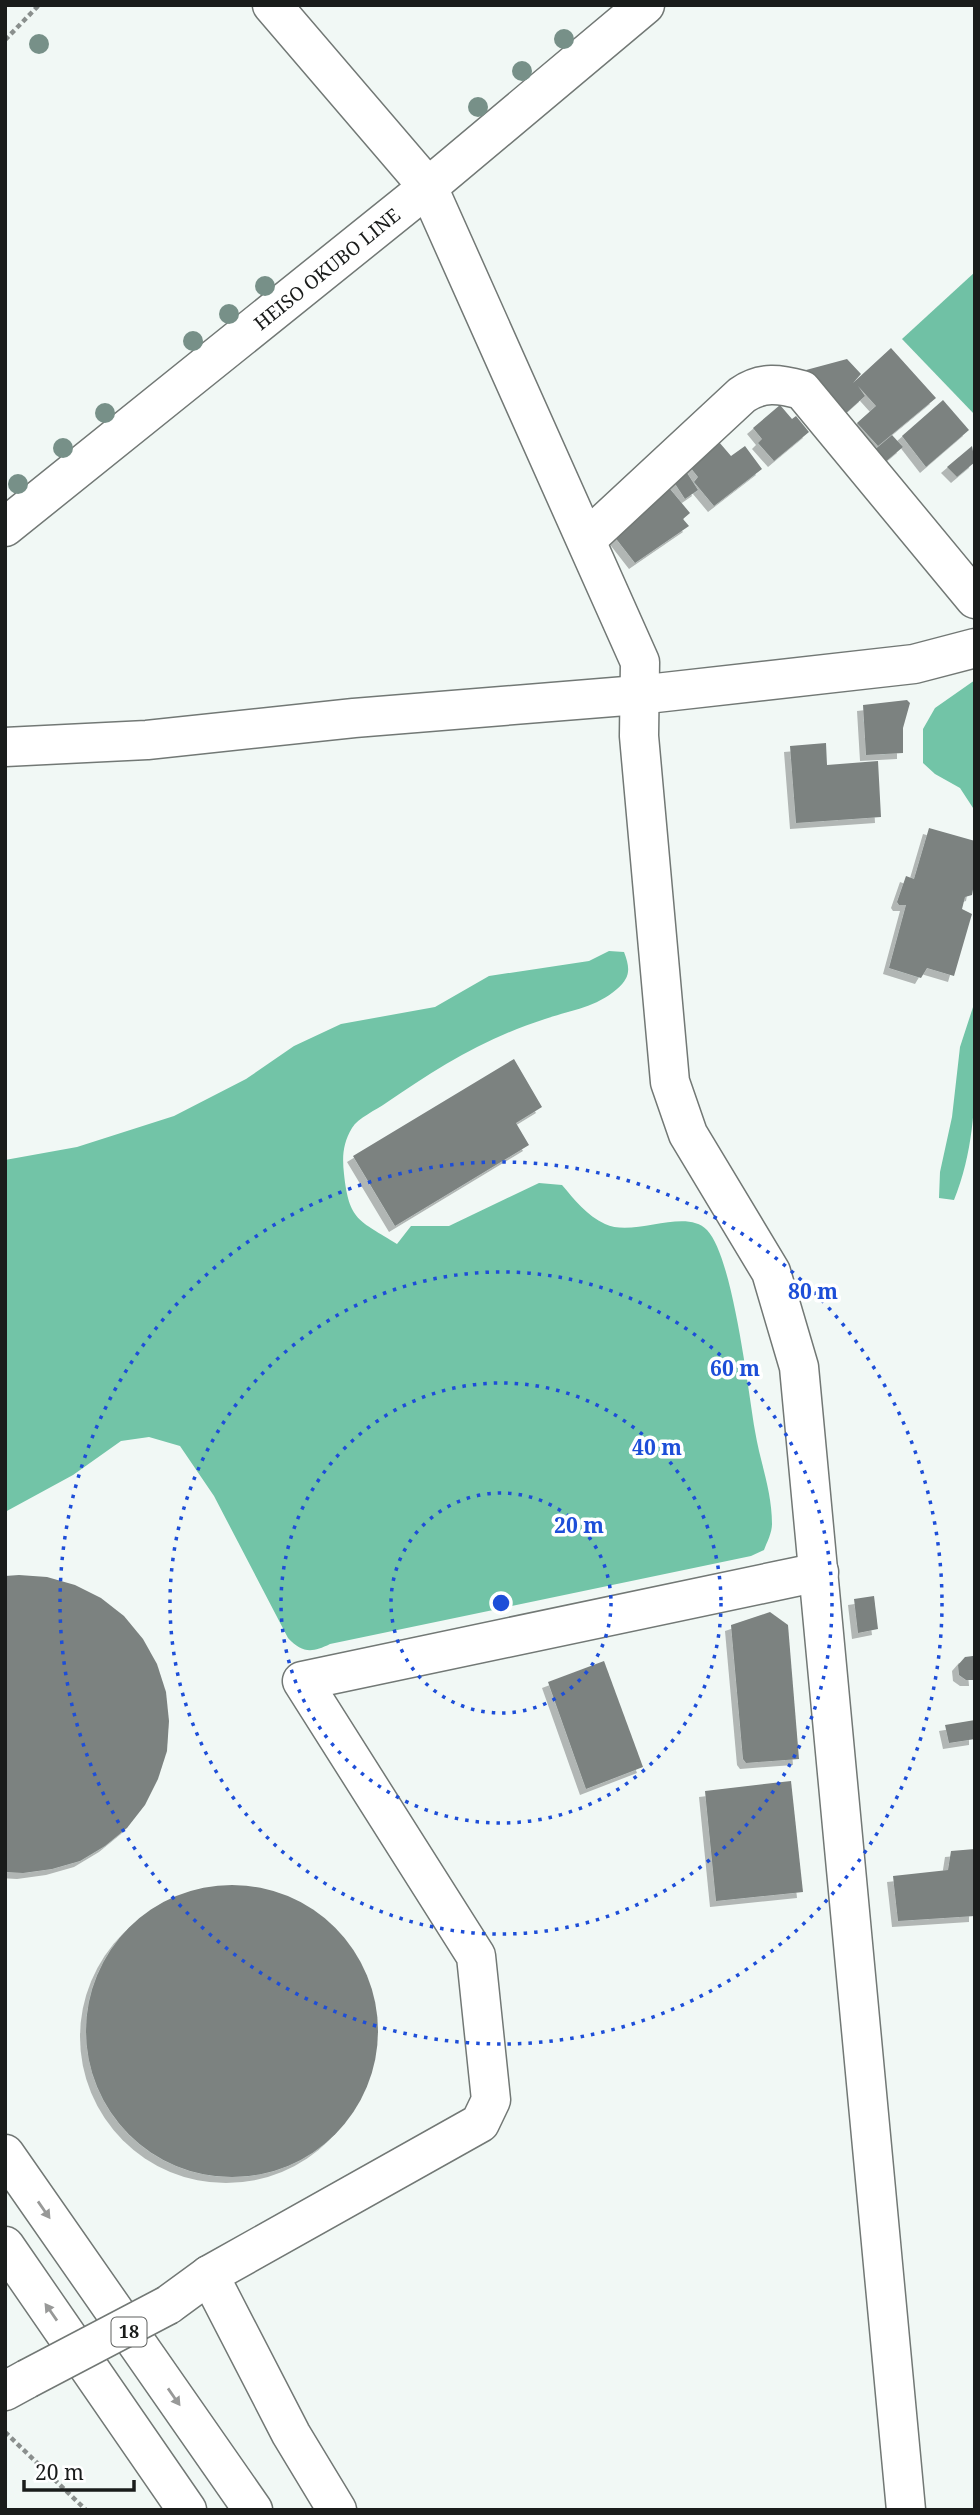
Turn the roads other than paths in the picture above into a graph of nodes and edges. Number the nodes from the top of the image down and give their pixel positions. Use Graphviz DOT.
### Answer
graph roads {
  1 [pos="272,5"];
  2 [pos="645,5"];
  3 [pos="428,187"];
  4 [pos="5,527"];
  5 [pos="587,539"];
  6 [pos="975,599"];
  7 [pos="975,649"];
  8 [pos="638,695"];
  9 [pos="5,747"];
  10 [pos="819,1572"];
  11 [pos="5,2154"];
  12 [pos="5,2246"];
  13 [pos="209,2274"];
  14 [pos="16,2385"];
  15 [pos="187,2510"];
  16 [pos="253,2510"];
  17 [pos="337,2510"];
  18 [pos="906,2510"];
  1 -- 3 [label="main road"];
  2 -- 3 [label="main road, HEISO OKUBO LINE"];
  3 -- 4 [label="main road, HEISO OKUBO LINE"];
  3 -- 5 [label="main road"];
  5 -- 6 [label="main road"];
  5 -- 8 [label="main road"];
  7 -- 8 [label="main road"];
  8 -- 9 [label="main road"];
  8 -- 10 [label="main road"];
  10 -- 13 [label="main road"];
  10 -- 18 [label="main road"];
  11 -- 16 [label="main road, 18, one-way"];
  15 -- 12 [label="main road, one-way"];
  13 -- 14 [label="main road, bridge"];
  13 -- 17 [label="main road"];
}
